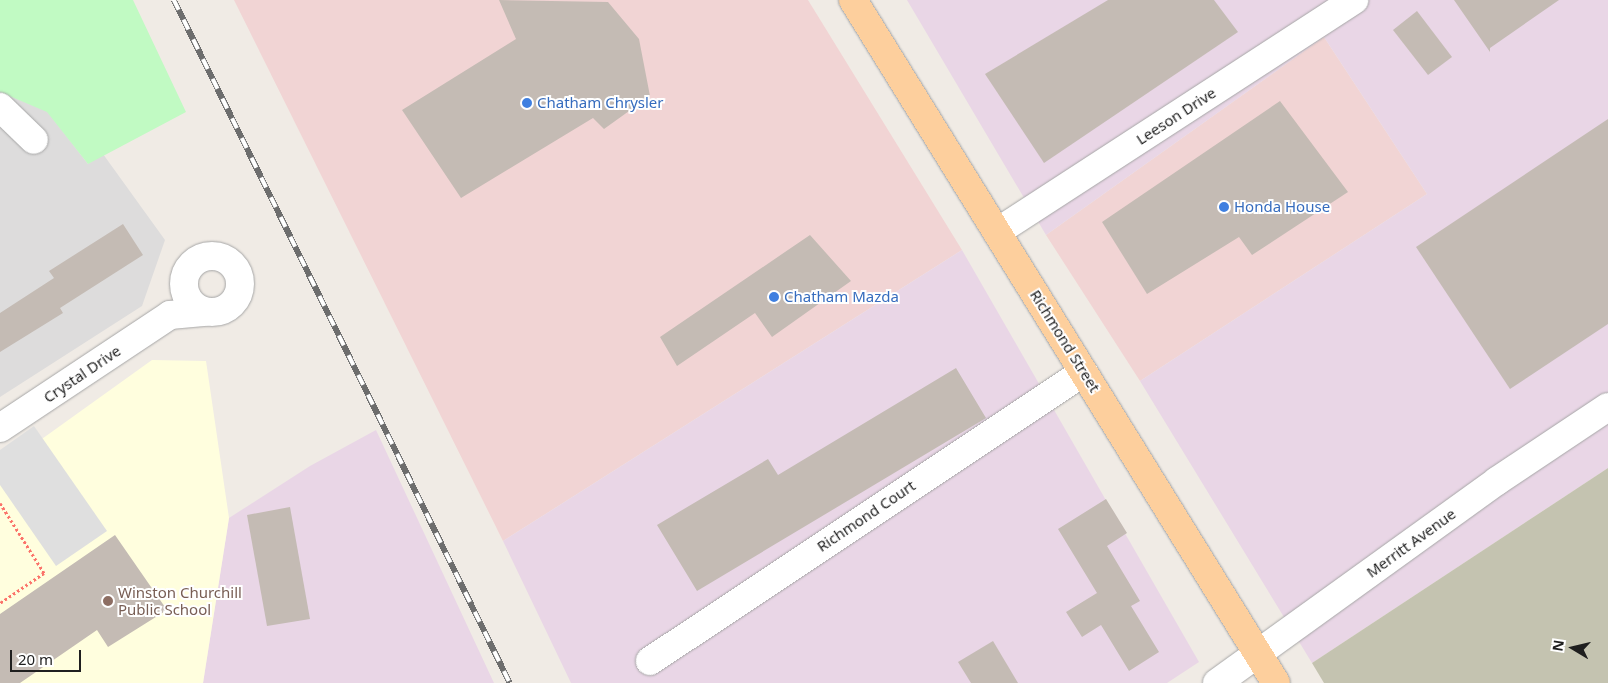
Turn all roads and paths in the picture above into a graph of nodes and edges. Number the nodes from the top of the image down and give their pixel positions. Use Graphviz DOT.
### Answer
graph roads {
  1 [pos="853,0"];
  2 [pos="1354,0"];
  3 [pos="0,107"];
  4 [pos="34,140"];
  5 [pos="997,232"];
  6 [pos="184,278"];
  7 [pos="206,312"];
  8 [pos="164,320"];
  9 [pos="1084,372"];
  10 [pos="1608,407"];
  11 [pos="0,428"];
  12 [pos="0,503"];
  13 [pos="0,603"];
  14 [pos="1259,655"];
  15 [pos="650,661"];
  16 [pos="1217,683"];
  17 [pos="1276,683"];
  1 -- 5 [label="main road, Richmond Street"];
  2 -- 5 [label="street, Leeson Drive"];
  3 -- 4 [label="street"];
  5 -- 9 [label="main road, Richmond Street"];
  6 -- 7 [label="street"];
  6 -- 7 [label="street, Crystal Drive"];
  6 -- 8 [label="street, Crystal Drive"];
  7 -- 8 [label="street, Crystal Drive"];
  8 -- 11 [label="street, Crystal Drive"];
  9 -- 14 [label="main road, Richmond Street"];
  9 -- 15 [label="street, Richmond Court"];
  10 -- 14 [label="street, Merritt Avenue"];
  12 -- 13 [label="path"];
  14 -- 16 [label="street, Merritt Avenue"];
  14 -- 17 [label="main road, Richmond Street"];
}
